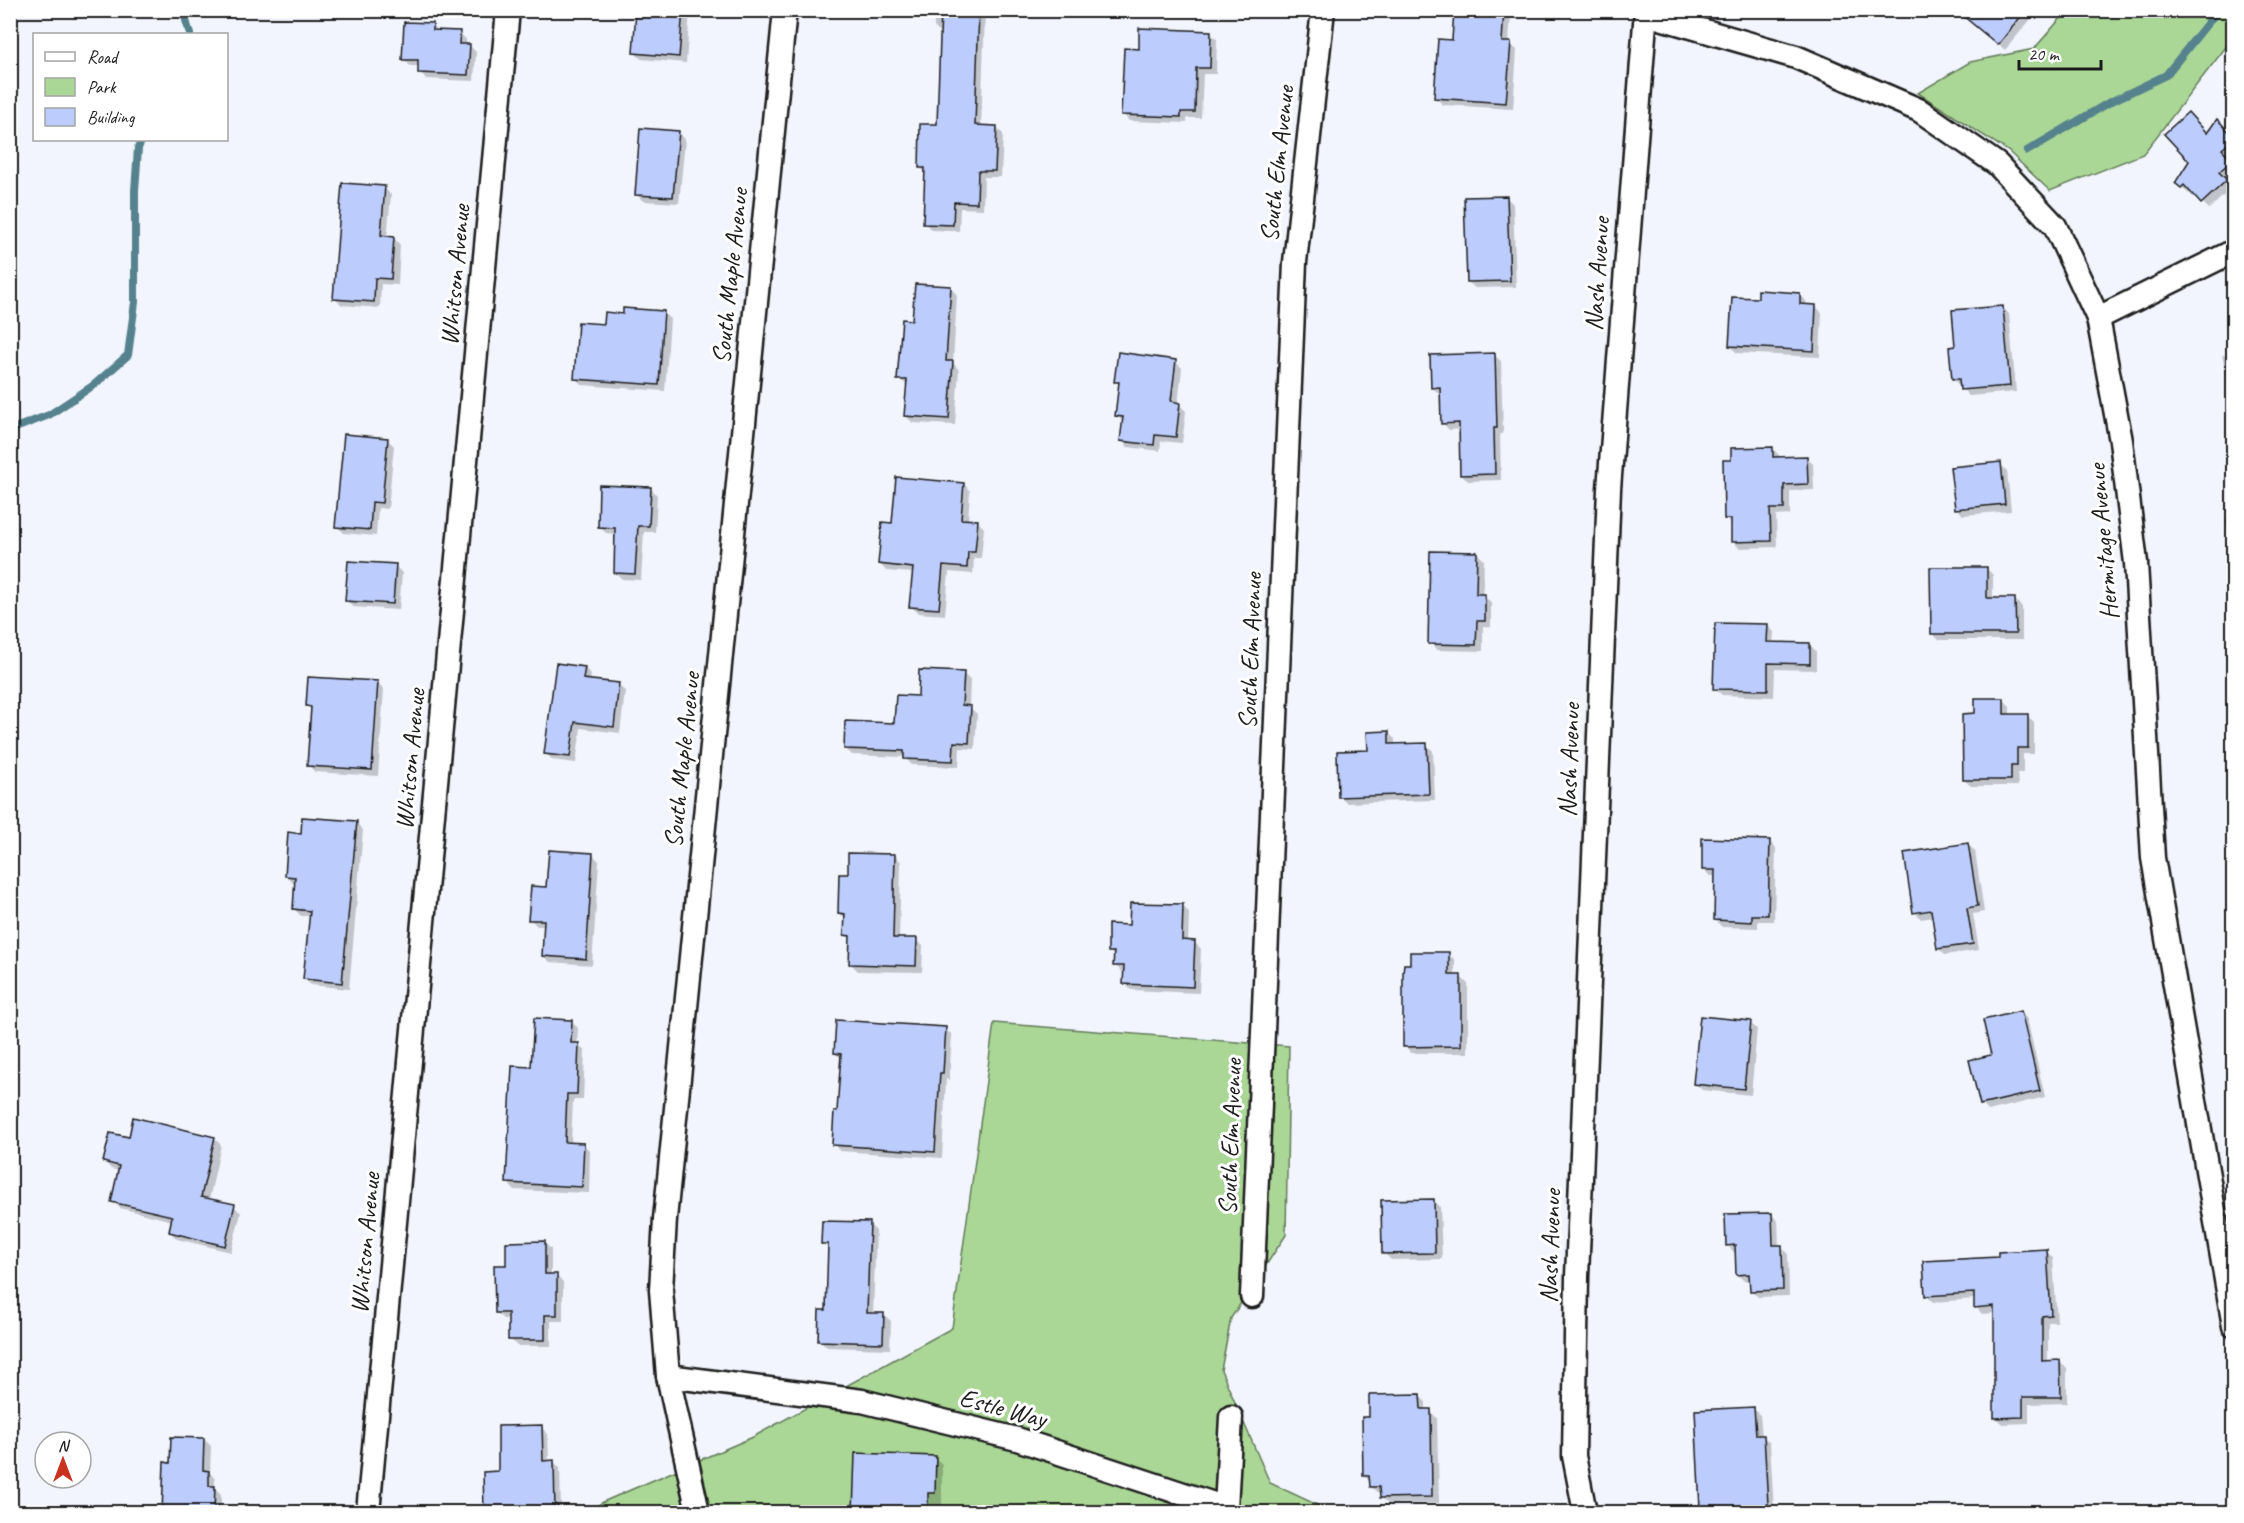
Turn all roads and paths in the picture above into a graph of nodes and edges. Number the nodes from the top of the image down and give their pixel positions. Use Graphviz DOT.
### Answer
graph roads {
  1 [pos="508,10"];
  2 [pos="785,10"];
  3 [pos="1323,10"];
  4 [pos="1646,12"];
  5 [pos="2234,250"];
  6 [pos="2098,318"];
  7 [pos="1252,1296"];
  8 [pos="2233,1315"];
  9 [pos="668,1376"];
  10 [pos="1231,1417"];
  11 [pos="368,1512"];
  12 [pos="698,1512"];
  13 [pos="1585,1512"];
  1 -- 11 [label="street, Whitson Avenue"];
  2 -- 9 [label="street, South Maple Avenue"];
  3 -- 7 [label="street, South Elm Avenue"];
  4 -- 6 [label="street, Hermitage Avenue"];
  4 -- 13 [label="street, Nash Avenue"];
  5 -- 6 [label="street"];
  6 -- 8 [label="street, Hermitage Avenue"];
  9 -- 10 [label="street, Estle Way"];
  9 -- 12 [label="street, South Maple Avenue"];
}
